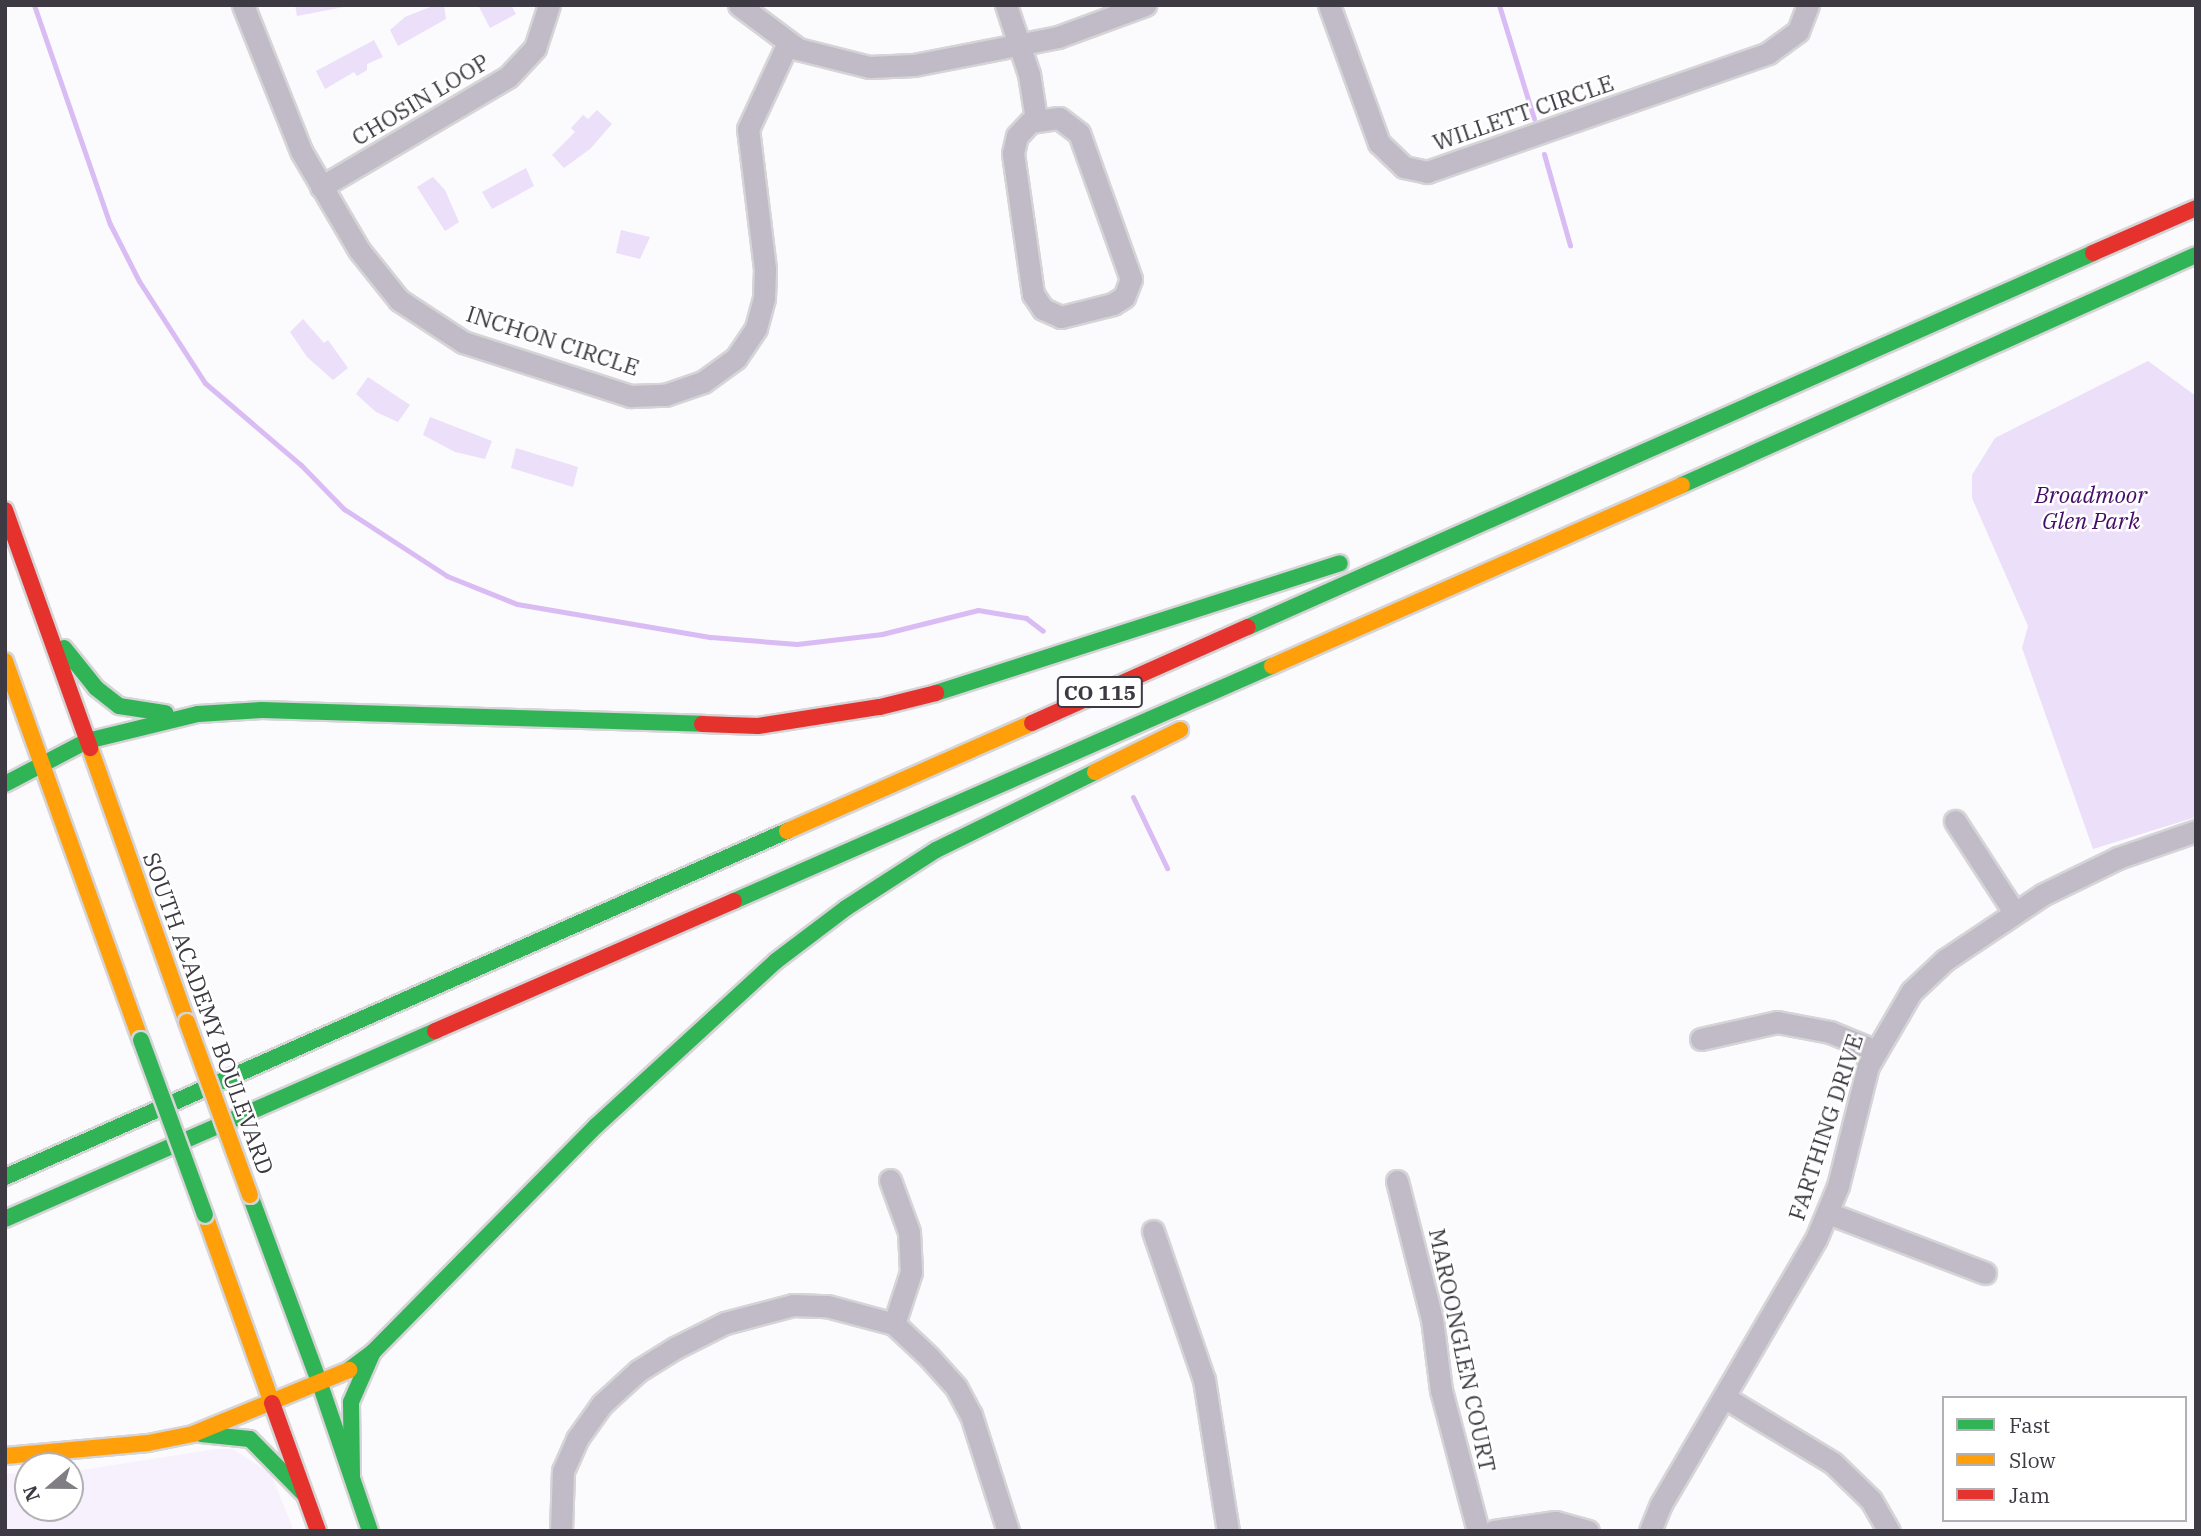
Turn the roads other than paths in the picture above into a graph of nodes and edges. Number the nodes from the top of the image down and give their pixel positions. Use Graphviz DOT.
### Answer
graph roads {
  1 [pos="243,5"];
  2 [pos="549,5"];
  3 [pos="739,5"];
  4 [pos="1006,5"];
  5 [pos="1145,5"];
  6 [pos="1329,5"];
  7 [pos="1808,5"];
  8 [pos="788,43"];
  9 [pos="1021,45"];
  10 [pos="1036,119"];
  11 [pos="321,187"];
  12 [pos="2196,208"];
  13 [pos="2196,255"];
  14 [pos="1537,497"];
  15 [pos="5,510"];
  16 [pos="1381,550"];
  17 [pos="1355,558"];
  18 [pos="1482,574"];
  19 [pos="44,621"];
  20 [pos="5,661"];
  21 [pos="1245,698"];
  22 [pos="198,714"];
  23 [pos="1195,722"];
  24 [pos="87,741"];
  25 [pos="43,763"];
  26 [pos="5,784"];
  27 [pos="1955,821"];
  28 [pos="2196,831"];
  29 [pos="2014,912"];
  30 [pos="1701,1039"];
  31 [pos="1874,1050"];
  32 [pos="5,1177"];
  33 [pos="890,1180"];
  34 [pos="1397,1181"];
  35 [pos="1828,1213"];
  36 [pos="5,1219"];
  37 [pos="1153,1231"];
  38 [pos="1985,1273"];
  39 [pos="894,1324"];
  40 [pos="373,1351"];
  41 [pos="320,1384"];
  42 [pos="1724,1396"];
  43 [pos="272,1403"];
  44 [pos="193,1434"];
  45 [pos="5,1456"];
  46 [pos="352,1476"];
  47 [pos="303,1493"];
  48 [pos="318,1531"];
  49 [pos="370,1531"];
  50 [pos="561,1531"];
  51 [pos="1008,1531"];
  52 [pos="1228,1531"];
  53 [pos="1478,1531"];
  54 [pos="1494,1531"];
  55 [pos="1588,1531"];
  56 [pos="1650,1531"];
  57 [pos="1889,1531"];
  1 -- 11 [label="street, INCHON CIRCLE"];
  2 -- 11 [label="street, CHOSIN LOOP"];
  3 -- 8 [label="street"];
  4 -- 9 [label="street"];
  5 -- 9 [label="street"];
  6 -- 7 [label="street, WILLETT CIRCLE"];
  8 -- 9 [label="street"];
  8 -- 11 [label="street, INCHON CIRCLE"];
  9 -- 10 [label="street"];
  10 -- 10 [label="street"];
  12 -- 14 [label="main road, CO 115"];
  13 -- 18 [label="main road, CO 115"];
  14 -- 16 [label="main road"];
  14 -- 32 [label="main road, CO 115"];
  15 -- 19 [label="main road, SOUTH ACADEMY BOULEVARD"];
  17 -- 22 [label="main road"];
  18 -- 21 [label="main road"];
  18 -- 36 [label="main road, CO 115"];
  19 -- 22 [label="main road"];
  19 -- 24 [label="main road, SOUTH ACADEMY BOULEVARD"];
  20 -- 25 [label="main road"];
  22 -- 24 [label="main road"];
  23 -- 40 [label="main road"];
  24 -- 25 [label="main road"];
  24 -- 41 [label="main road, SOUTH ACADEMY BOULEVARD, bridge"];
  25 -- 26 [label="main road"];
  25 -- 43 [label="main road, bridge"];
  27 -- 29 [label="street"];
  28 -- 29 [label="street, FARTHING DRIVE"];
  29 -- 31 [label="street, FARTHING DRIVE"];
  30 -- 31 [label="street"];
  31 -- 35 [label="street, FARTHING DRIVE"];
  33 -- 39 [label="street"];
  34 -- 53 [label="street, MAROONGLEN COURT"];
  35 -- 38 [label="street"];
  35 -- 42 [label="street, FARTHING DRIVE"];
  37 -- 52 [label="street"];
  39 -- 50 [label="street"];
  39 -- 51 [label="street"];
  40 -- 41 [label="main road"];
  40 -- 46 [label="main road"];
  41 -- 43 [label="main road"];
  41 -- 46 [label="main road, SOUTH ACADEMY BOULEVARD"];
  42 -- 56 [label="street, FARTHING DRIVE"];
  42 -- 57 [label="street"];
  43 -- 44 [label="main road"];
  43 -- 47 [label="main road"];
  44 -- 45 [label="main road"];
  44 -- 47 [label="main road"];
  46 -- 49 [label="main road, SOUTH ACADEMY BOULEVARD"];
  47 -- 48 [label="main road"];
  54 -- 55 [label="street"];
}
